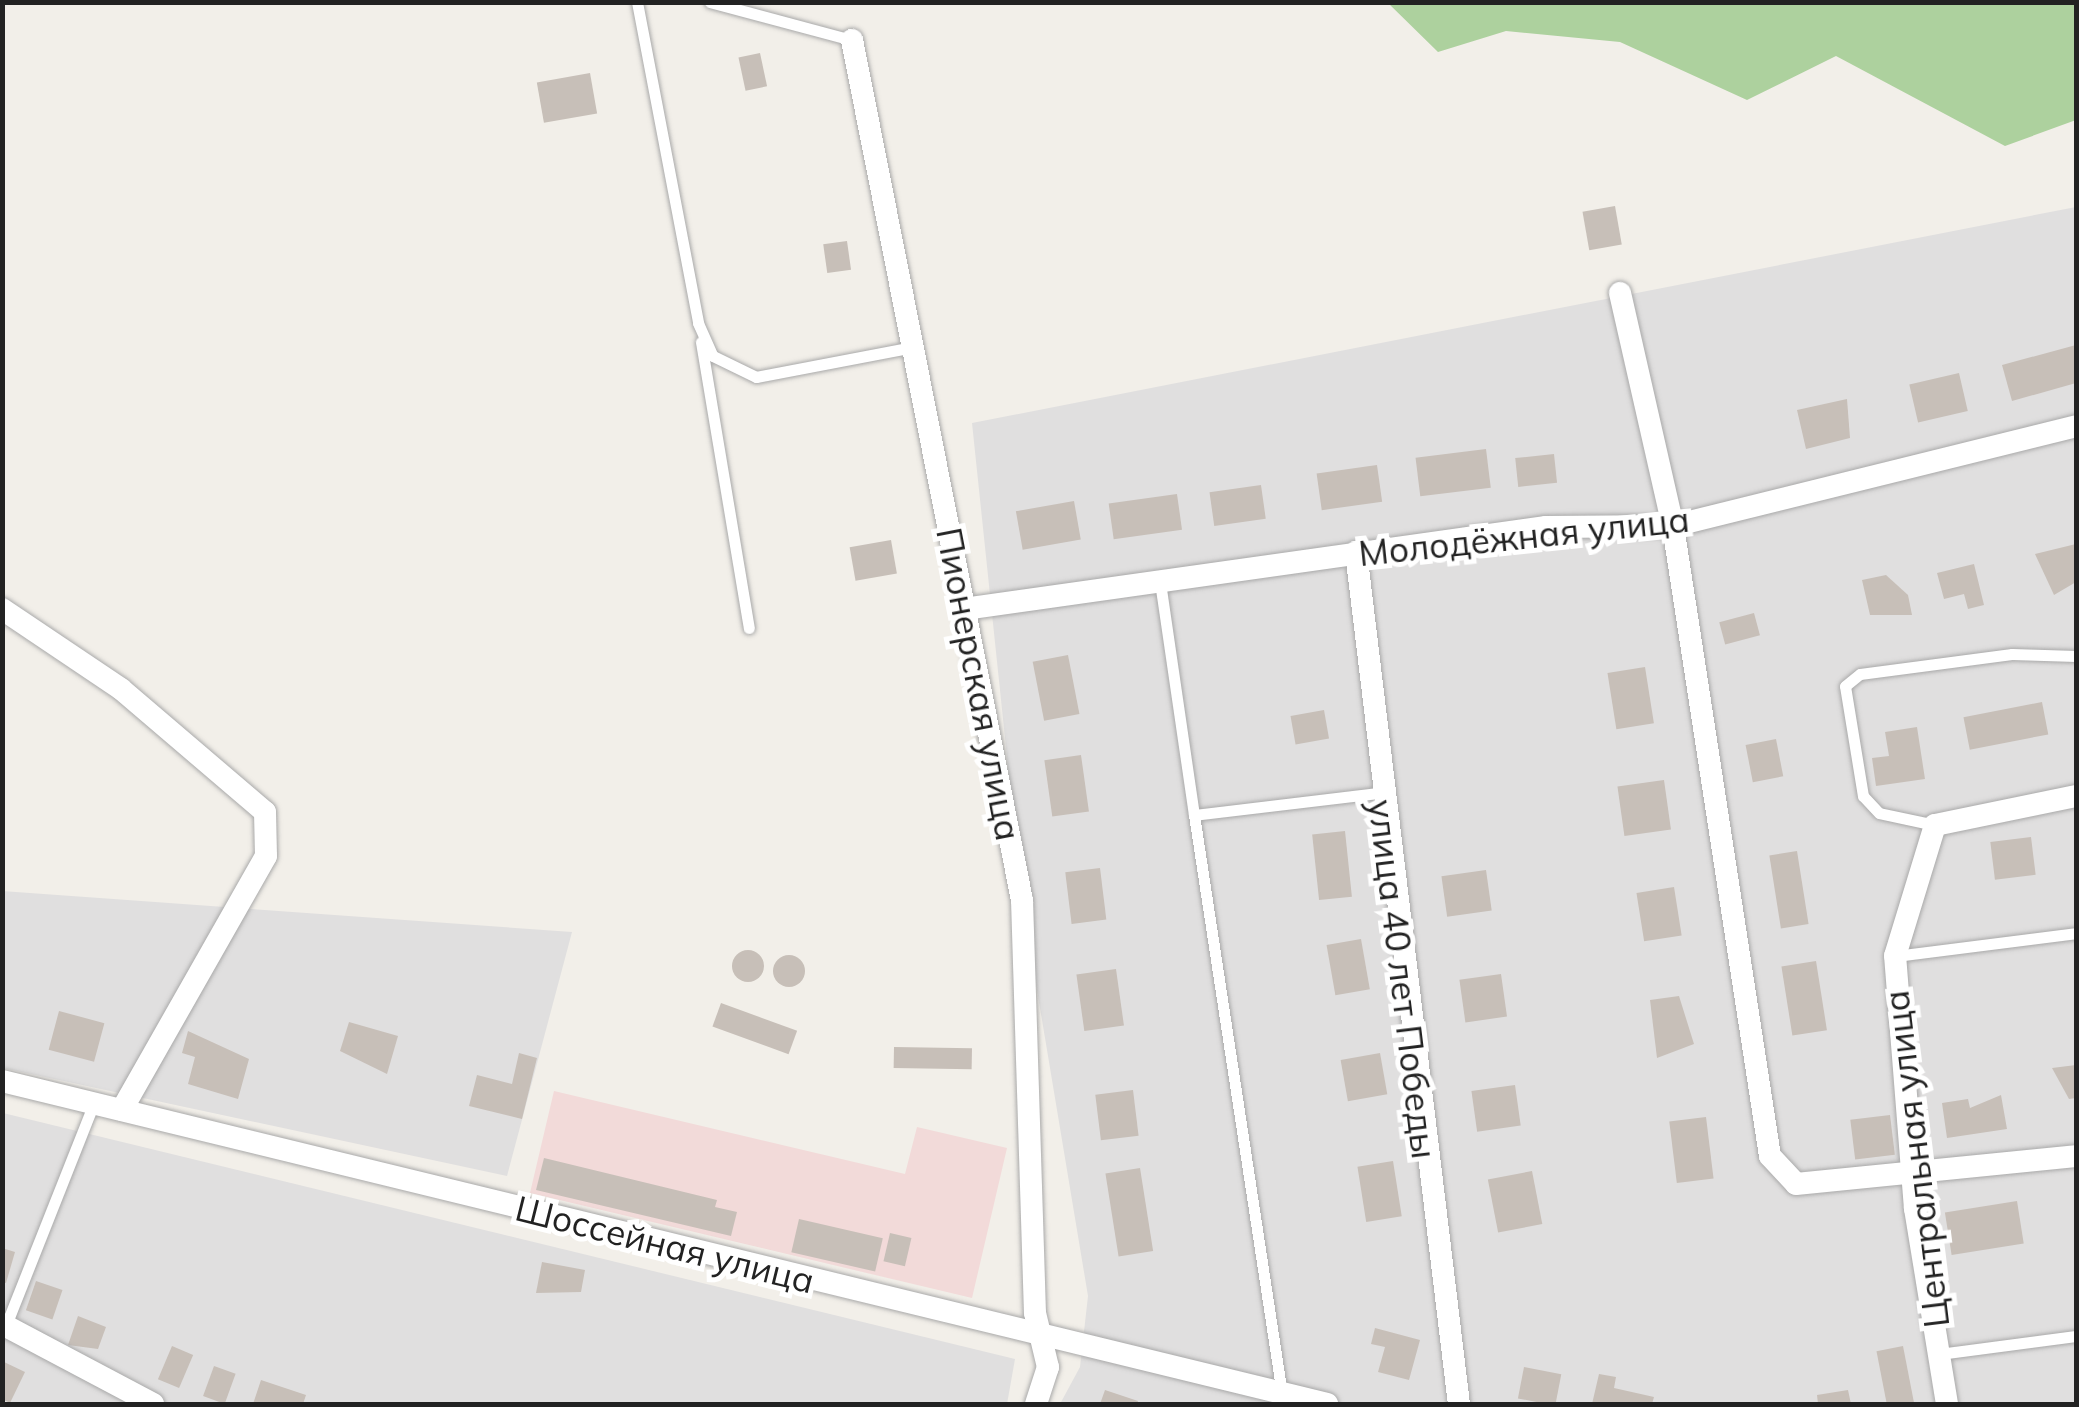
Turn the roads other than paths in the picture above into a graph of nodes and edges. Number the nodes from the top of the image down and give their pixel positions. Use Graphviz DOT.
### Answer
graph roads {
  1 [pos="637,2"];
  2 [pos="710,2"];
  3 [pos="852,40"];
  4 [pos="1620,293"];
  5 [pos="698,324"];
  6 [pos="912,347"];
  7 [pos="2076,426"];
  8 [pos="1673,526"];
  9 [pos="1356,552"];
  10 [pos="1160,581"];
  11 [pos="2,609"];
  12 [pos="964,609"];
  13 [pos="749,628"];
  14 [pos="2076,656"];
  15 [pos="1379,792"];
  16 [pos="2076,796"];
  17 [pos="1194,815"];
  18 [pos="1935,824"];
  19 [pos="2076,933"];
  20 [pos="1895,956"];
  21 [pos="2,1082"];
  22 [pos="94,1103"];
  23 [pos="122,1110"];
  24 [pos="2076,1156"];
  25 [pos="1916,1179"];
  26 [pos="4,1324"];
  27 [pos="1042,1336"];
  28 [pos="2076,1336"];
  29 [pos="1938,1354"];
  30 [pos="1282,1394"];
  31 [pos="153,1404"];
  32 [pos="1036,1404"];
  33 [pos="1327,1404"];
  34 [pos="1459,1404"];
  35 [pos="1947,1404"];
  1 -- 5 [label="lane"];
  2 -- 3 [label="lane"];
  3 -- 6 [label="street, Пионерская улица"];
  4 -- 8 [label="street"];
  5 -- 6 [label="lane"];
  5 -- 13 [label="lane"];
  6 -- 12 [label="street, Пионерская улица"];
  7 -- 8 [label="street, Молодёжная улица"];
  8 -- 9 [label="street, Молодёжная улица"];
  8 -- 25 [label="street"];
  9 -- 10 [label="street, Молодёжная улица"];
  9 -- 15 [label="street, улица 40 лет Победы"];
  10 -- 12 [label="street, Молодёжная улица"];
  10 -- 17 [label="lane"];
  11 -- 23 [label="street"];
  12 -- 27 [label="street, Пионерская улица"];
  14 -- 18 [label="lane"];
  15 -- 17 [label="lane"];
  15 -- 34 [label="street, улица 40 лет Победы"];
  16 -- 18 [label="street"];
  17 -- 30 [label="lane"];
  18 -- 20 [label="street, Центральная улица"];
  19 -- 20 [label="lane"];
  20 -- 25 [label="street, Центральная улица"];
  21 -- 22 [label="street, Шоссейная улица"];
  22 -- 23 [label="street, Шоссейная улица"];
  22 -- 26 [label="lane"];
  23 -- 27 [label="street, Шоссейная улица"];
  24 -- 25 [label="street"];
  25 -- 29 [label="street, Центральная улица"];
  26 -- 31 [label="street"];
  27 -- 30 [label="street, Шоссейная улица"];
  27 -- 32 [label="street, Пионерская улица"];
  28 -- 29 [label="lane"];
  29 -- 35 [label="street, Центральная улица"];
  30 -- 33 [label="street, Шоссейная улица"];
}
